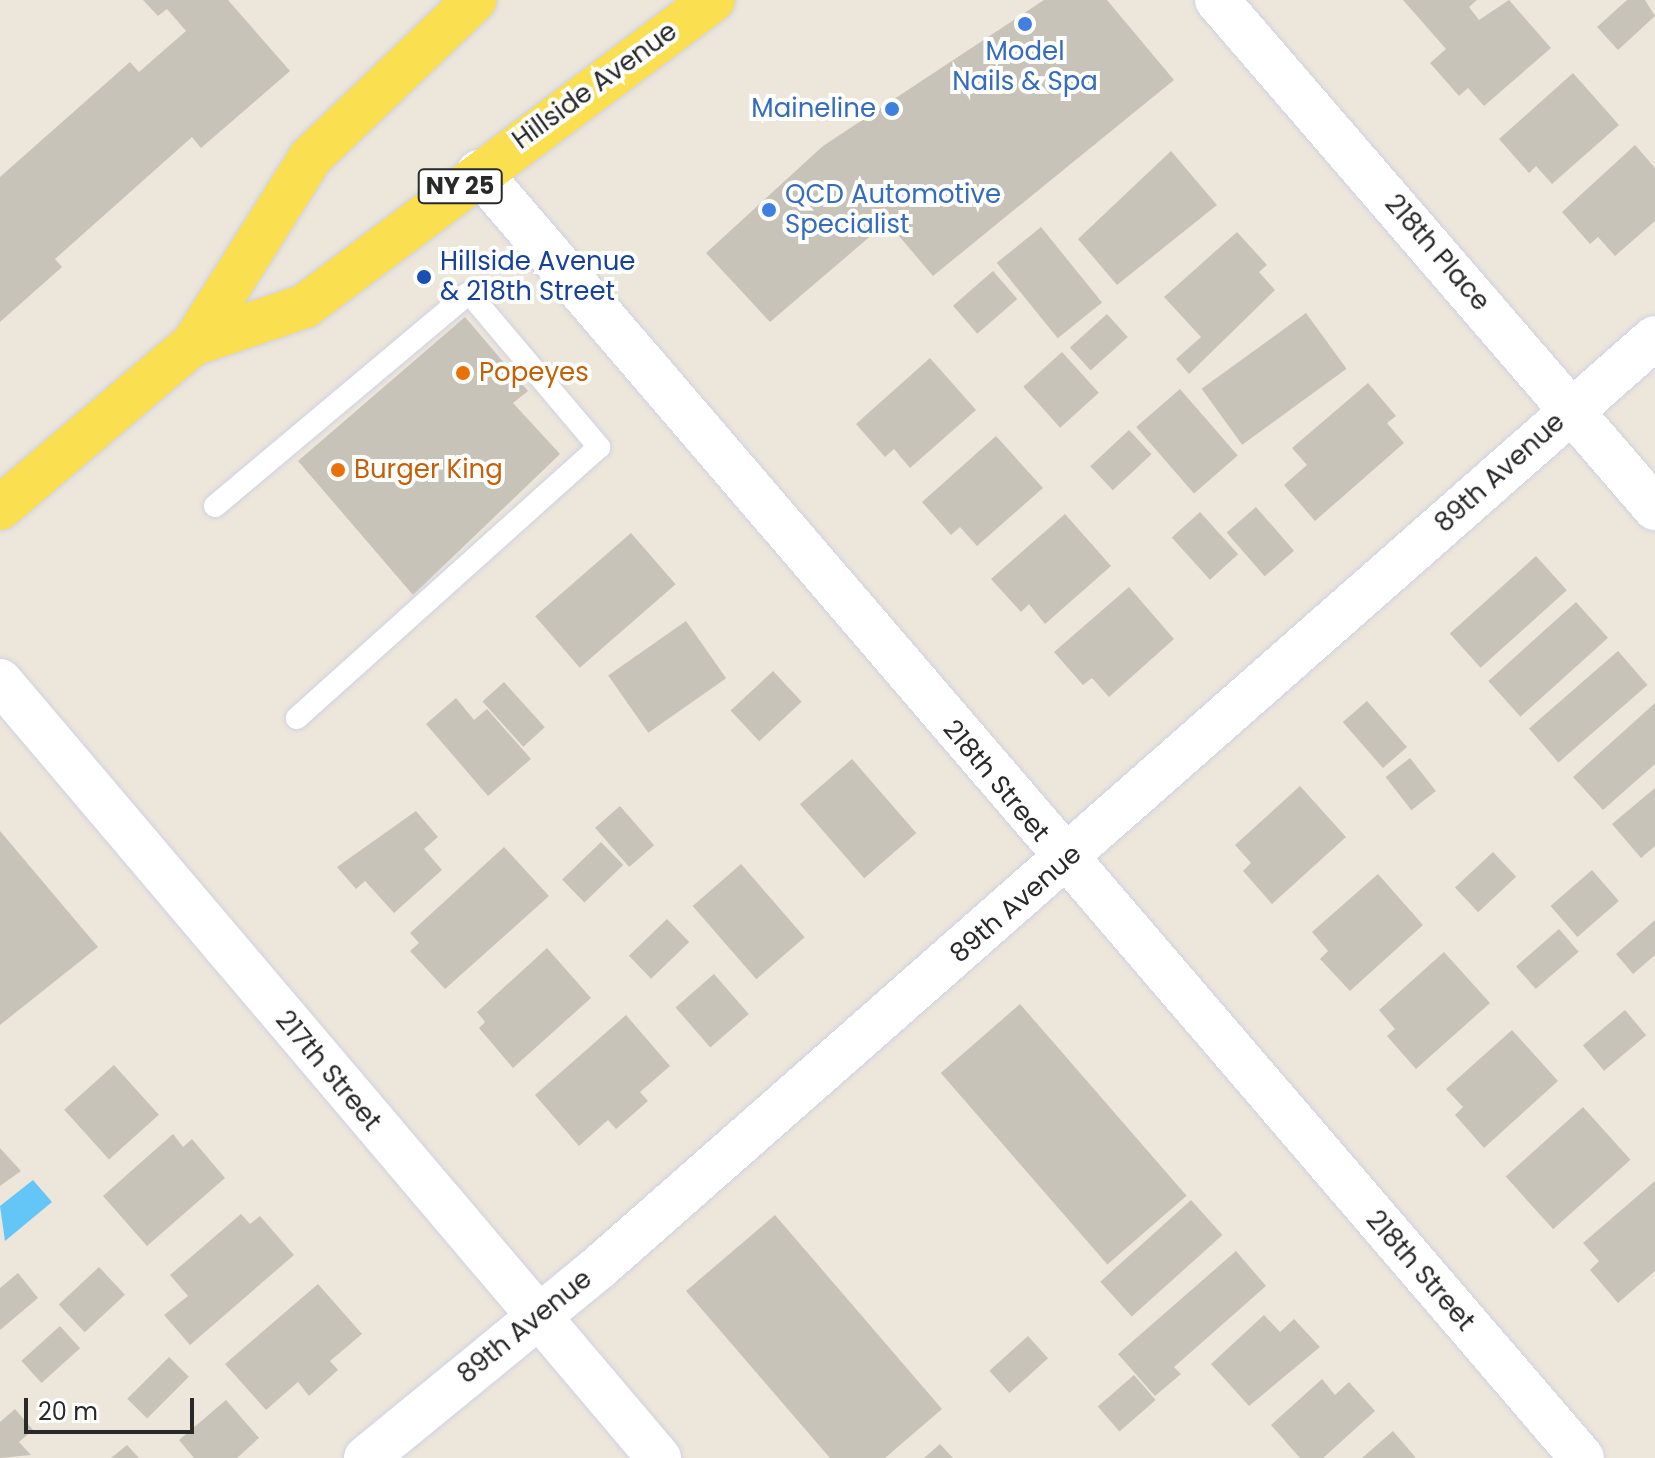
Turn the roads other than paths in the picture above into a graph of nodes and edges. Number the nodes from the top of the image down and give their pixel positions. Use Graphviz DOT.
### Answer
graph roads {
  1 [pos="713,0"];
  2 [pos="1217,0"];
  3 [pos="454,7"];
  4 [pos="479,172"];
  5 [pos="1655,338"];
  6 [pos="193,344"];
  7 [pos="1571,410"];
  8 [pos="215,506"];
  9 [pos="0,508"];
  10 [pos="1655,508"];
  11 [pos="0,681"];
  12 [pos="297,718"];
  13 [pos="1064,862"];
  14 [pos="537,1318"];
  15 [pos="366,1458"];
  16 [pos="659,1458"];
  17 [pos="1582,1458"];
  1 -- 4 [label="main road, Hillside Avenue / NY 25"];
  2 -- 7 [label="street, 218th Place"];
  3 -- 6 [label="main road, Hillside Avenue / NY 25"];
  4 -- 6 [label="main road, Hillside Avenue / NY 25"];
  4 -- 13 [label="street, 218th Street"];
  5 -- 7 [label="street, 89th Avenue"];
  6 -- 9 [label="main road, Hillside Avenue / NY 25"];
  7 -- 10 [label="street, 218th Place"];
  7 -- 13 [label="street, 89th Avenue"];
  8 -- 12 [label="lane"];
  11 -- 14 [label="street, 217th Street"];
  13 -- 14 [label="street, 89th Avenue"];
  13 -- 17 [label="street, 218th Street"];
  14 -- 15 [label="street, 89th Avenue"];
  14 -- 16 [label="street, 217th Street"];
}
